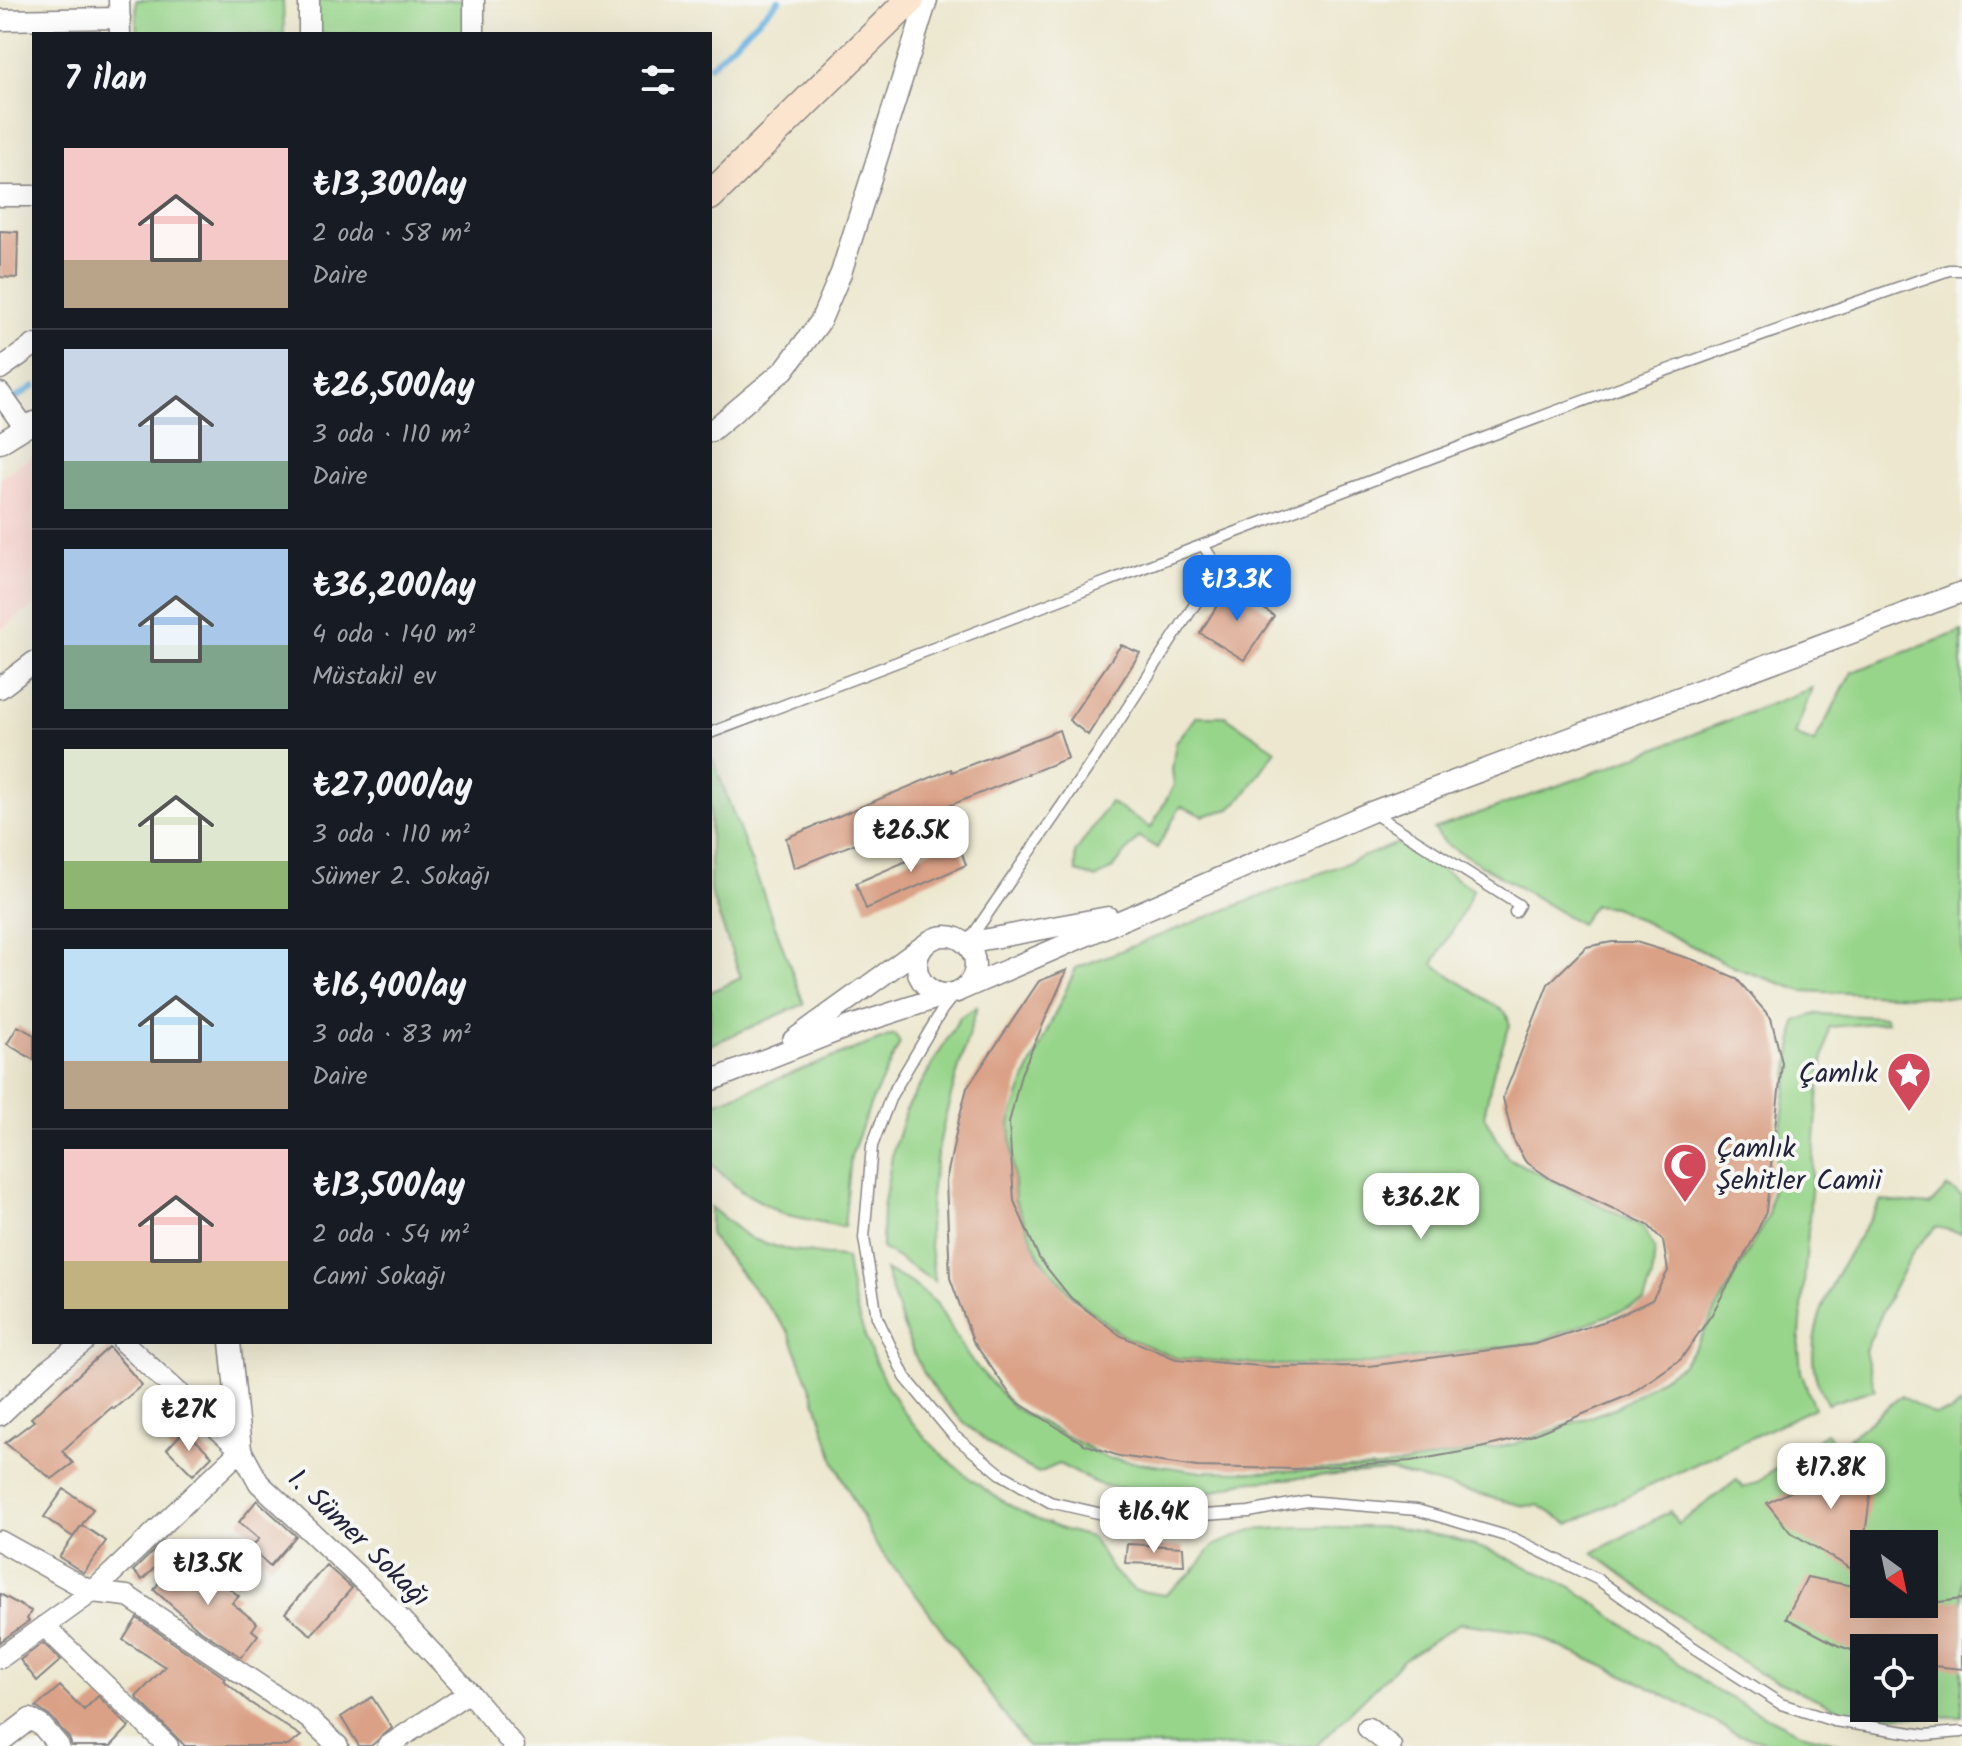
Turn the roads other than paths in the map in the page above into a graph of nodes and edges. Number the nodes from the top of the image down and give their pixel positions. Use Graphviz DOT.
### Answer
graph roads {
  1 [pos="309,0"];
  2 [pos="474,0"];
  3 [pos="910,0"];
  4 [pos="927,0"];
  5 [pos="120,17"];
  6 [pos="0,20"];
  7 [pos="309,32"];
  8 [pos="474,32"];
  9 [pos="712,194"];
  10 [pos="0,196"];
  11 [pos="32,196"];
  12 [pos="1962,270"];
  13 [pos="32,346"];
  14 [pos="0,369"];
  15 [pos="0,393"];
  16 [pos="29,425"];
  17 [pos="712,430"];
  18 [pos="0,443"];
  19 [pos="1203,545"];
  20 [pos="1962,592"];
  21 [pos="32,664"];
  22 [pos="0,688"];
  23 [pos="712,732"];
  24 [pos="1371,812"];
  25 [pos="1140,911"];
  26 [pos="1515,912"];
  27 [pos="930,941"];
  28 [pos="966,943"];
  29 [pos="956,992"];
  30 [pos="767,1059"];
  31 [pos="712,1080"];
  32 [pos="81,1344"];
  33 [pos="125,1344"];
  34 [pos="230,1344"];
  35 [pos="0,1415"];
  36 [pos="241,1450"];
  37 [pos="0,1541"];
  38 [pos="92,1592"];
  39 [pos="44,1626"];
  40 [pos="0,1658"];
  41 [pos="469,1692"];
  42 [pos="1368,1728"];
  43 [pos="1962,1732"];
  44 [pos="0,1742"];
  45 [pos="59,1746"];
  46 [pos="168,1746"];
  47 [pos="338,1746"];
  48 [pos="388,1746"];
  49 [pos="514,1746"];
  50 [pos="1391,1746"];
  1 -- 7 [label="street"];
  2 -- 8 [label="street"];
  3 -- 9 [label="main road"];
  4 -- 17 [label="street"];
  5 -- 6 [label="street"];
  10 -- 11 [label="street"];
  12 -- 19 [label="lane"];
  13 -- 14 [label="street"];
  15 -- 16 [label="street"];
  16 -- 18 [label="street"];
  19 -- 23 [label="lane"];
  19 -- 28 [label="lane"];
  20 -- 24 [label="street"];
  21 -- 22 [label="street"];
  24 -- 25 [label="street"];
  24 -- 26 [label="lane"];
  25 -- 28 [label="street"];
  25 -- 29 [label="street"];
  27 -- 28 [label="street"];
  27 -- 29 [label="street"];
  27 -- 30 [label="street"];
  28 -- 29 [label="street"];
  29 -- 30 [label="street"];
  29 -- 43 [label="lane"];
  30 -- 31 [label="street"];
  32 -- 35 [label="street"];
  33 -- 36 [label="street"];
  34 -- 36 [label="street, 1. Sümer Sokağı"];
  36 -- 38 [label="street"];
  36 -- 41 [label="street, 1. Sümer Sokağı"];
  37 -- 38 [label="street"];
  38 -- 39 [label="street"];
  38 -- 47 [label="street"];
  39 -- 40 [label="street"];
  39 -- 46 [label="street"];
  41 -- 48 [label="street"];
  41 -- 49 [label="street, 1. Sümer Sokağı"];
  42 -- 50 [label="street"];
  44 -- 45 [label="street"];
}
